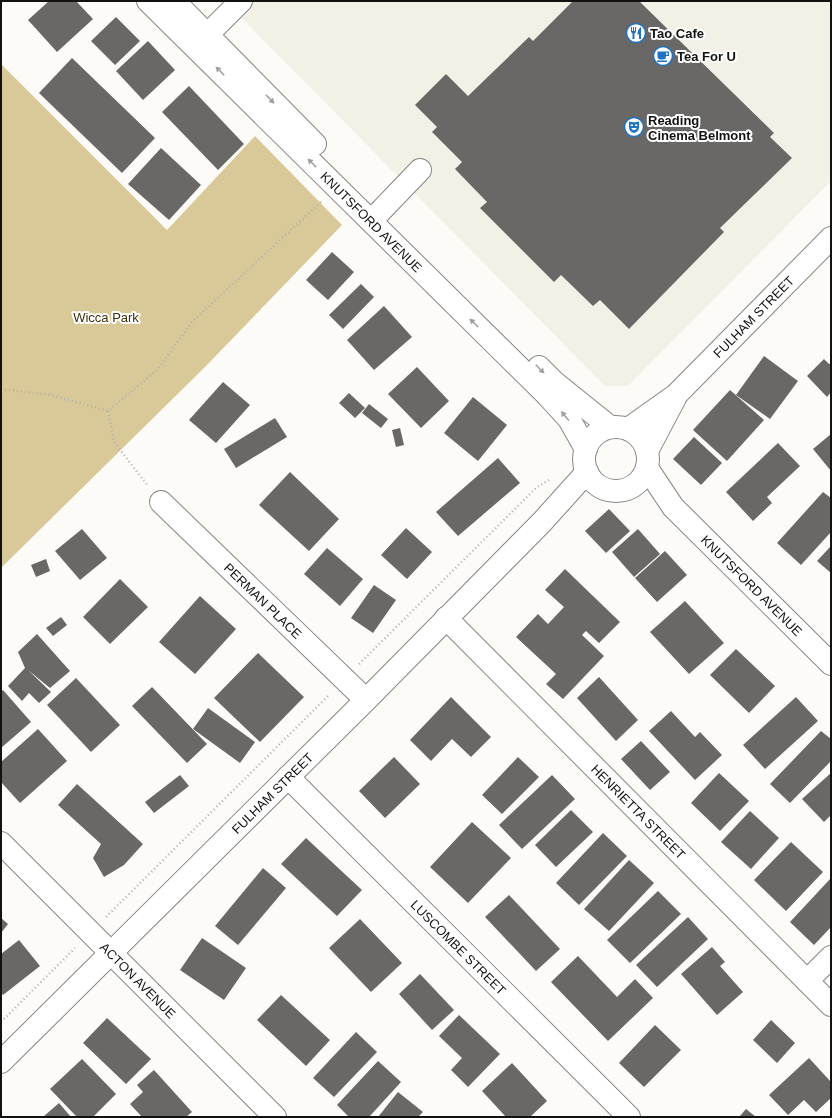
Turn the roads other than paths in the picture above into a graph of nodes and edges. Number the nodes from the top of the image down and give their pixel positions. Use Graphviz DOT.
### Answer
graph roads {
  1 [pos="148,1"];
  2 [pos="174,1"];
  3 [pos="241,1"];
  4 [pos="201,41"];
  5 [pos="420,170"];
  6 [pos="377,216"];
  7 [pos="831,238"];
  8 [pos="676,395"];
  9 [pos="619,428"];
  10 [pos="586,448"];
  11 [pos="647,460"];
  12 [pos="594,480"];
  13 [pos="631,487"];
  14 [pos="161,502"];
  15 [pos="673,507"];
  16 [pos="446,618"];
  17 [pos="831,664"];
  18 [pos="366,700"];
  19 [pos="288,777"];
  20 [pos="1,843"];
  21 [pos="112,953"];
  22 [pos="831,957"];
  23 [pos="807,980"];
  24 [pos="831,1005"];
  25 [pos="1,1062"];
  26 [pos="275,1117"];
  27 [pos="629,1117"];
  1 -- 4 [label="street, KNUTSFORD AVENUE"];
  2 -- 4 [label="street, KNUTSFORD AVENUE"];
  3 -- 4 [label="street"];
  4 -- 6 [label="street, KNUTSFORD AVENUE, one-way"];
  6 -- 4 [label="street, KNUTSFORD AVENUE, one-way"];
  5 -- 6 [label="street"];
  6 -- 9 [label="street, KNUTSFORD AVENUE, one-way"];
  10 -- 6 [label="street, KNUTSFORD AVENUE, one-way"];
  7 -- 8 [label="street, FULHAM STREET"];
  8 -- 9 [label="street, FULHAM STREET"];
  8 -- 11 [label="street, FULHAM STREET"];
  9 -- 10 [label="street, FULHAM STREET"];
  9 -- 11 [label="street"];
  10 -- 12 [label="street"];
  11 -- 13 [label="street, FULHAM STREET"];
  11 -- 15 [label="street, KNUTSFORD AVENUE"];
  12 -- 13 [label="street"];
  12 -- 16 [label="street, FULHAM STREET"];
  13 -- 15 [label="street, KNUTSFORD AVENUE"];
  14 -- 18 [label="street, PERMAN PLACE"];
  15 -- 17 [label="street, KNUTSFORD AVENUE"];
  16 -- 18 [label="street, FULHAM STREET"];
  16 -- 23 [label="street, HENRIETTA STREET"];
  18 -- 19 [label="street, FULHAM STREET"];
  19 -- 21 [label="street, FULHAM STREET"];
  19 -- 27 [label="street, LUSCOMBE STREET"];
  20 -- 21 [label="street, ACTON AVENUE"];
  21 -- 25 [label="street, FULHAM STREET"];
  21 -- 26 [label="street, ACTON AVENUE"];
  22 -- 23 [label="street"];
  23 -- 24 [label="street, HENRIETTA STREET"];
}
